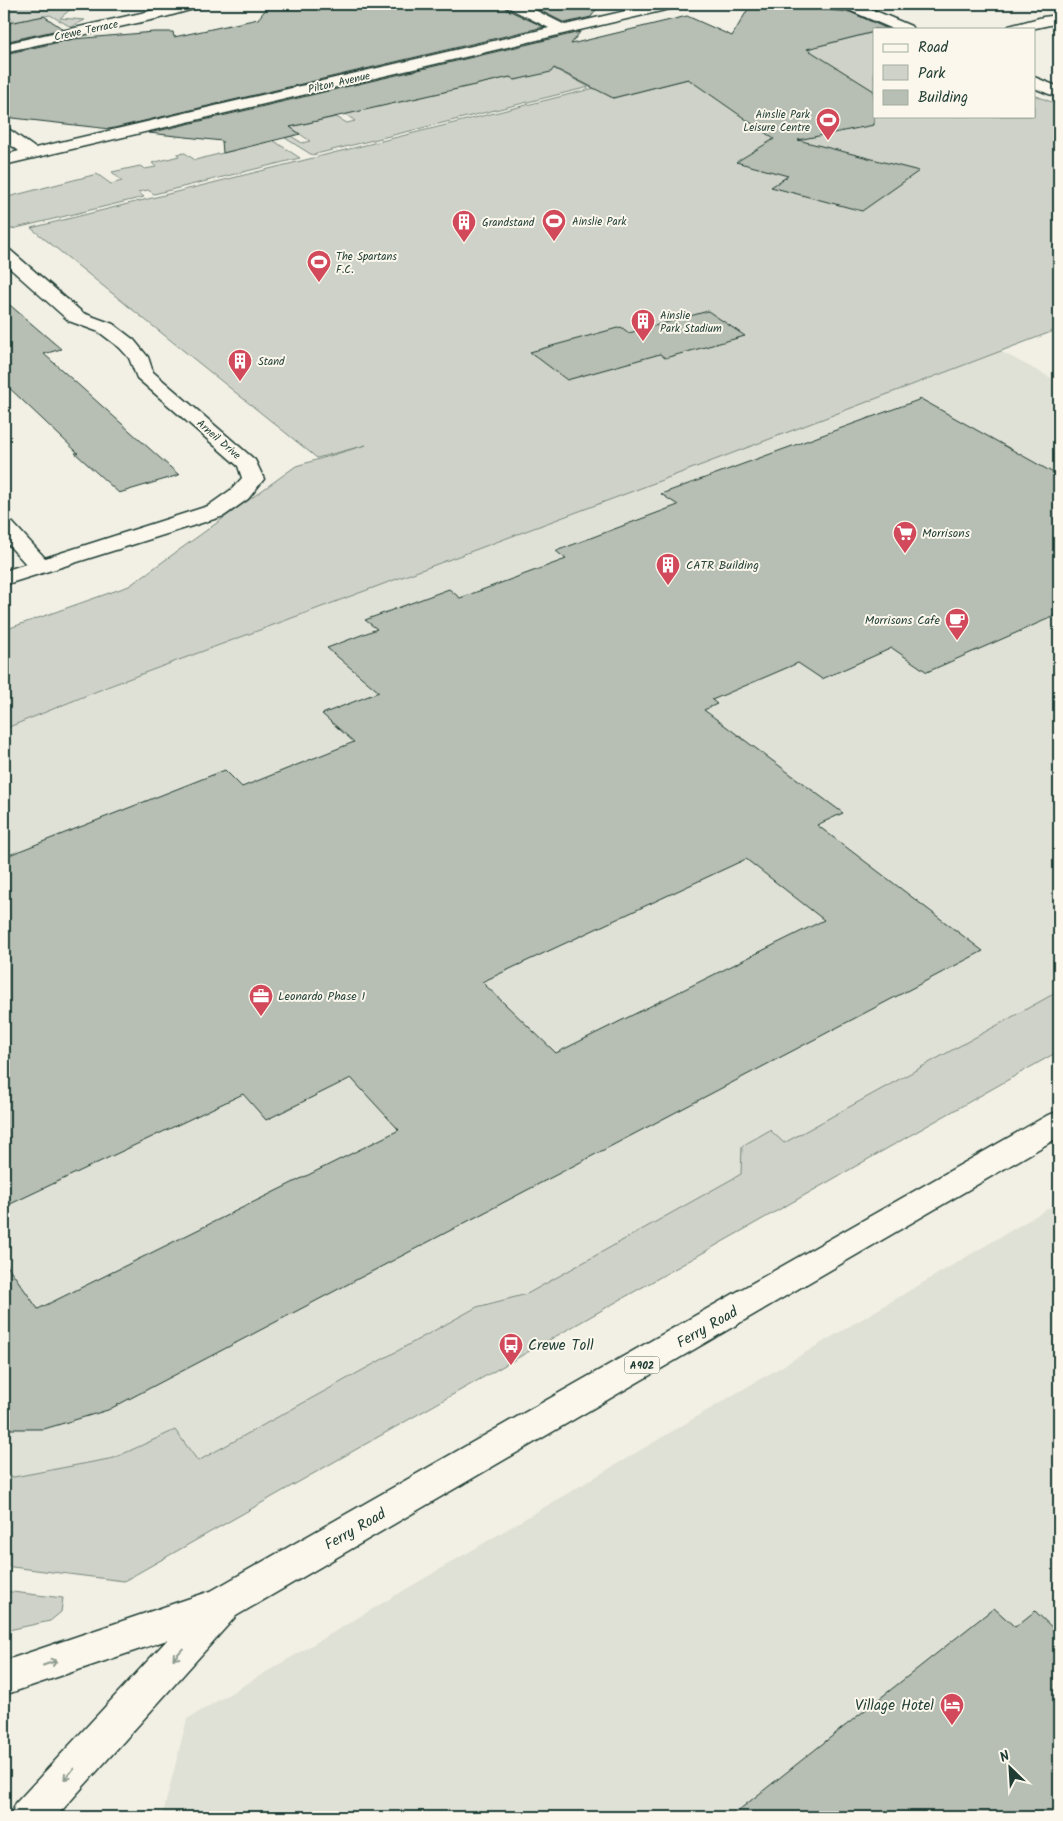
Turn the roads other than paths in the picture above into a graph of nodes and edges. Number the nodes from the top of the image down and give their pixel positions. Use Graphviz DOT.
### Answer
graph roads {
  1 [pos="196,4"];
  2 [pos="512,4"];
  3 [pos="673,4"];
  4 [pos="846,4"];
  5 [pos="1059,19"];
  6 [pos="904,28"];
  7 [pos="1018,28"];
  8 [pos="564,30"];
  9 [pos="4,48"];
  10 [pos="1036,83"];
  11 [pos="1059,93"];
  12 [pos="4,133"];
  13 [pos="32,153"];
  14 [pos="4,160"];
  15 [pos="4,254"];
  16 [pos="4,527"];
  17 [pos="40,566"];
  18 [pos="4,578"];
  19 [pos="1059,1123"];
  20 [pos="223,1604"];
  21 [pos="4,1678"];
  22 [pos="30,1817"];
  1 -- 9 [label="street, Crewe Terrace"];
  2 -- 8 [label="street"];
  3 -- 8 [label="street, Pilton Avenue"];
  4 -- 6 [label="street"];
  5 -- 7 [label="street"];
  8 -- 13 [label="street, Pilton Avenue"];
  10 -- 11 [label="street"];
  12 -- 13 [label="street"];
  13 -- 14 [label="street, Pilton Avenue"];
  15 -- 17 [label="street, Arneil Drive"];
  16 -- 17 [label="street"];
  17 -- 18 [label="street, Arneil Drive"];
  19 -- 20 [label="street, Ferry Road / A902"];
  21 -- 20 [label="street, Ferry Road, one-way"];
  20 -- 22 [label="street, Ferry Road, one-way"];
}
